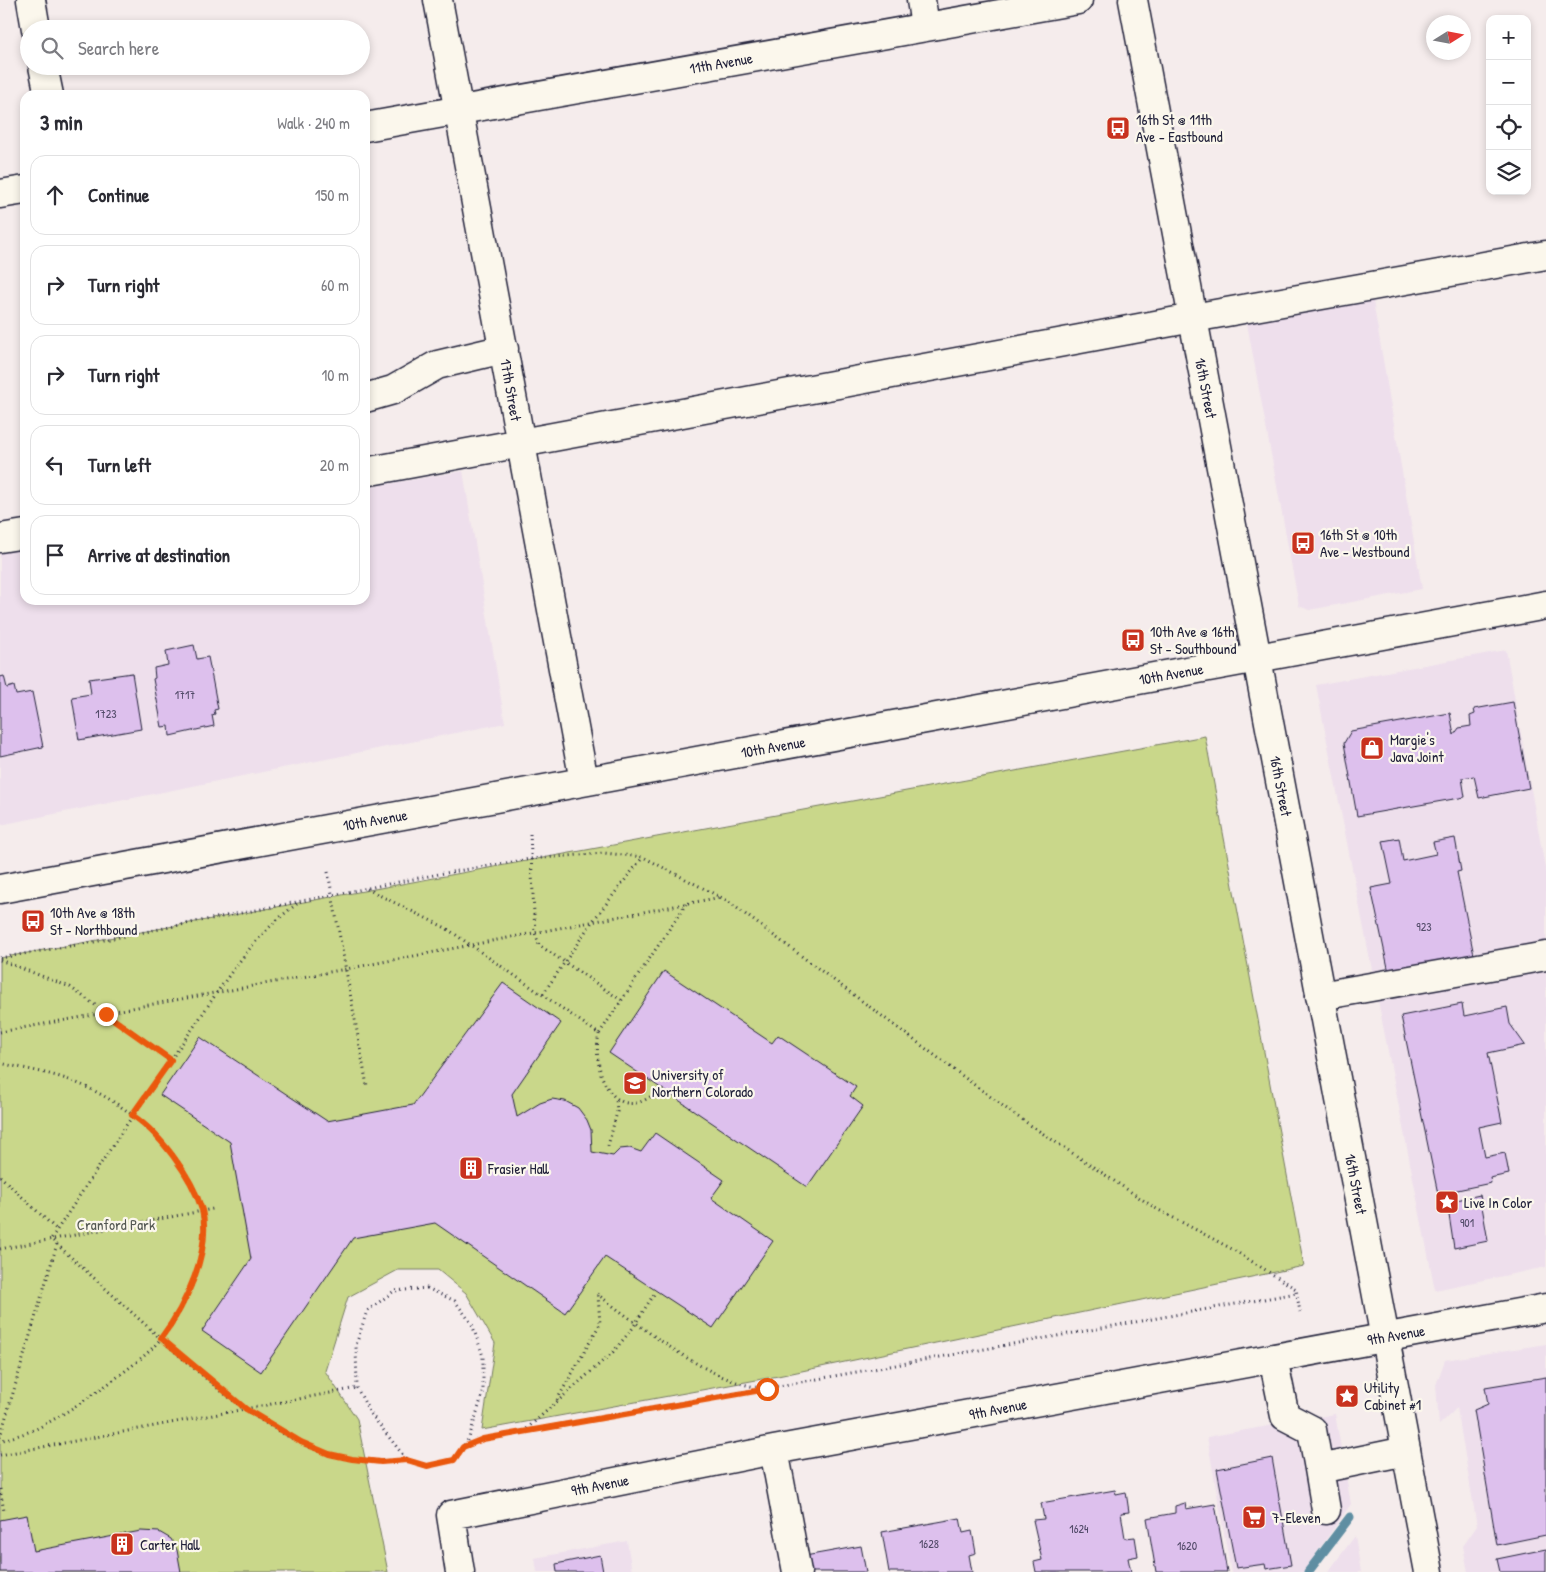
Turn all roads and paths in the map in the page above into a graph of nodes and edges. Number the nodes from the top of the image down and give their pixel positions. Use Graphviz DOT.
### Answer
graph roads {
  1 [pos="30,0"];
  2 [pos="438,0"];
  3 [pos="1078,0"];
  4 [pos="1133,0"];
  5 [pos="923,13"];
  6 [pos="34,20"];
  7 [pos="45,75"];
  8 [pos="48,90"];
  9 [pos="459,110"];
  10 [pos="370,126"];
  11 [pos="20,191"];
  12 [pos="0,194"];
  13 [pos="1546,255"];
  14 [pos="1193,318"];
  15 [pos="504,348"];
  16 [pos="370,397"];
  17 [pos="521,444"];
  18 [pos="370,471"];
  19 [pos="20,535"];
  20 [pos="0,538"];
  21 [pos="1546,605"];
  22 [pos="1257,658"];
  23 [pos="584,781"];
  24 [pos="530,834"];
  25 [pos="643,857"];
  26 [pos="530,859"];
  27 [pos="328,872"];
  28 [pos="0,889"];
  29 [pos="366,889"];
  30 [pos="332,896"];
  31 [pos="721,897"];
  32 [pos="299,902"];
  33 [pos="686,904"];
  34 [pos="592,922"];
  35 [pos="535,933"];
  36 [pos="473,945"];
  37 [pos="1546,956"];
  38 [pos="0,959"];
  39 [pos="564,962"];
  40 [pos="346,969"];
  41 [pos="218,991"];
  42 [pos="543,994"];
  43 [pos="1320,996"];
  44 [pos="621,1000"];
  45 [pos="106,1014"];
  46 [pos="0,1032"];
  47 [pos="599,1034"];
  48 [pos="171,1060"];
  49 [pos="0,1063"];
  50 [pos="367,1086"];
  51 [pos="654,1094"];
  52 [pos="616,1099"];
  53 [pos="132,1115"];
  54 [pos="608,1146"];
  55 [pos="0,1176"];
  56 [pos="213,1209"];
  57 [pos="202,1211"];
  58 [pos="57,1230"];
  59 [pos="51,1239"];
  60 [pos="57,1244"];
  61 [pos="0,1249"];
  62 [pos="1297,1291"];
  63 [pos="654,1294"];
  64 [pos="1546,1308"];
  65 [pos="1300,1312"];
  66 [pos="636,1322"];
  67 [pos="161,1338"];
  68 [pos="1385,1338"];
  69 [pos="1273,1358"];
  70 [pos="357,1388"];
  71 [pos="767,1389"];
  72 [pos="554,1404"];
  73 [pos="246,1409"];
  74 [pos="522,1432"];
  75 [pos="0,1437"];
  76 [pos="0,1441"];
  77 [pos="463,1447"];
  78 [pos="774,1450"];
  79 [pos="1406,1451"];
  80 [pos="0,1455"];
  81 [pos="407,1460"];
  82 [pos="1319,1469"];
  83 [pos="0,1489"];
  84 [pos="1326,1510"];
  85 [pos="4,1511"];
  86 [pos="460,1572"];
  87 [pos="797,1572"];
  88 [pos="1429,1572"];
  1 -- 6 [label="street"];
  2 -- 9 [label="street, 17th Street"];
  3 -- 5 [label="street, 11th Avenue"];
  4 -- 14 [label="street, 16th Street"];
  5 -- 9 [label="street, 11th Avenue"];
  7 -- 8 [label="street"];
  9 -- 10 [label="street, 11th Avenue"];
  9 -- 15 [label="street, 17th Street"];
  11 -- 12 [label="street"];
  13 -- 14 [label="street"];
  14 -- 17 [label="street"];
  14 -- 22 [label="street, 16th Street"];
  15 -- 16 [label="street"];
  15 -- 17 [label="street, 17th Street"];
  17 -- 18 [label="street"];
  17 -- 23 [label="street, 17th Street"];
  19 -- 20 [label="street"];
  21 -- 22 [label="street, 10th Avenue"];
  22 -- 23 [label="street, 10th Avenue"];
  22 -- 43 [label="street, 16th Street"];
  23 -- 28 [label="street, 10th Avenue"];
  24 -- 26 [label="path"];
  25 -- 26 [label="path"];
  25 -- 31 [label="path"];
  25 -- 34 [label="path"];
  26 -- 29 [label="path"];
  26 -- 35 [label="path"];
  27 -- 30 [label="path"];
  29 -- 30 [label="path"];
  29 -- 36 [label="path"];
  30 -- 32 [label="path"];
  30 -- 40 [label="path"];
  31 -- 33 [label="path"];
  31 -- 62 [label="path"];
  32 -- 38 [label="path"];
  32 -- 41 [label="path"];
  33 -- 34 [label="path"];
  33 -- 44 [label="path"];
  34 -- 35 [label="path"];
  34 -- 39 [label="path"];
  35 -- 36 [label="path"];
  35 -- 39 [label="path"];
  36 -- 40 [label="path"];
  36 -- 42 [label="path"];
  37 -- 43 [label="street"];
  38 -- 45 [label="path"];
  39 -- 42 [label="path"];
  39 -- 44 [label="path"];
  40 -- 41 [label="path"];
  40 -- 50 [label="path"];
  41 -- 45 [label="path"];
  41 -- 48 [label="path"];
  42 -- 47 [label="path"];
  43 -- 68 [label="street, 16th Street"];
  44 -- 47 [label="path"];
  45 -- 46 [label="path"];
  45 -- 48 [label="path"];
  47 -- 52 [label="path"];
  48 -- 53 [label="path"];
  49 -- 53 [label="path"];
  51 -- 52 [label="path"];
  52 -- 54 [label="path"];
  53 -- 57 [label="path"];
  53 -- 58 [label="path"];
  55 -- 58 [label="path"];
  56 -- 57 [label="path"];
  57 -- 59 [label="path"];
  57 -- 67 [label="path"];
  58 -- 59 [label="path"];
  59 -- 60 [label="path"];
  59 -- 61 [label="path"];
  60 -- 67 [label="path"];
  60 -- 75 [label="path"];
  62 -- 65 [label="path"];
  62 -- 71 [label="path"];
  63 -- 66 [label="path"];
  64 -- 68 [label="street, 9th Avenue"];
  66 -- 71 [label="path"];
  66 -- 72 [label="path"];
  66 -- 72 [label="path"];
  67 -- 73 [label="path"];
  67 -- 76 [label="path"];
  68 -- 69 [label="street, 9th Avenue"];
  68 -- 79 [label="street, 16th Street"];
  69 -- 78 [label="street, 9th Avenue"];
  69 -- 82 [label="street"];
  70 -- 73 [label="path"];
  70 -- 77 [label="path"];
  70 -- 81 [label="path"];
  71 -- 74 [label="path"];
  72 -- 74 [label="path"];
  73 -- 80 [label="path"];
  73 -- 81 [label="path"];
  74 -- 77 [label="path"];
  77 -- 81 [label="path"];
  78 -- 86 [label="street, 9th Avenue"];
  78 -- 87 [label="street"];
  79 -- 82 [label="street"];
  79 -- 88 [label="street, 16th Street"];
  82 -- 84 [label="street"];
  83 -- 85 [label="path"];
}
